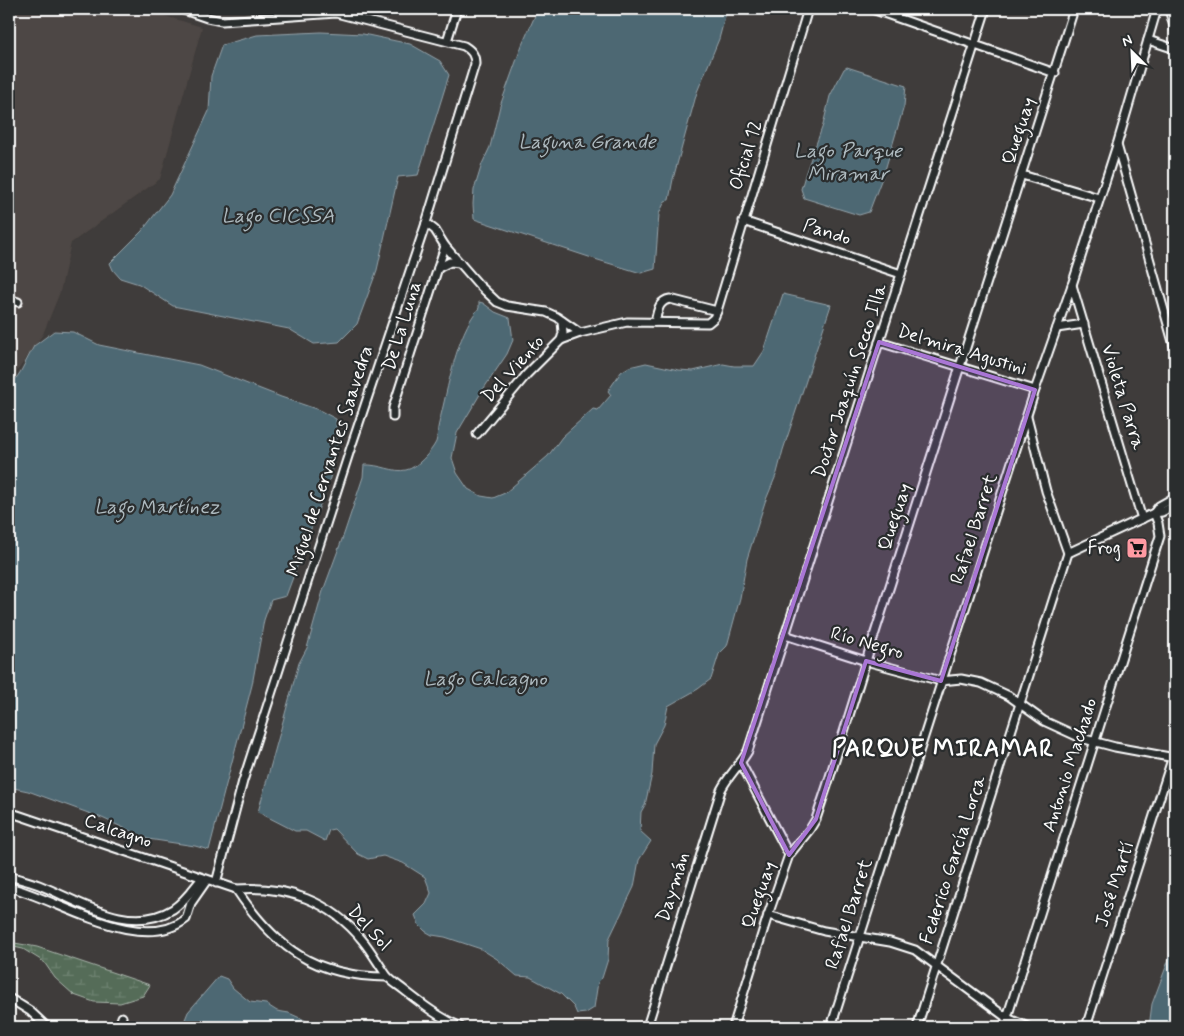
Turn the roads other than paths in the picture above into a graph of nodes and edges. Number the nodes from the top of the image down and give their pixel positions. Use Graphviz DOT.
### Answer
graph roads {
  1 [pos="181,9"];
  2 [pos="457,9"];
  3 [pos="808,9"];
  4 [pos="872,9"];
  5 [pos="898,9"];
  6 [pos="986,9"];
  7 [pos="1074,9"];
  8 [pos="1157,9"];
  9 [pos="1169,9"];
  10 [pos="334,11"];
  11 [pos="895,17"];
  12 [pos="1175,30"];
  13 [pos="1148,40"];
  14 [pos="447,41"];
  15 [pos="975,45"];
  16 [pos="1175,48"];
  17 [pos="1055,73"];
  18 [pos="1116,145"];
  19 [pos="1022,175"];
  20 [pos="1099,198"];
  21 [pos="743,221"];
  22 [pos="426,223"];
  23 [pos="445,246"];
  24 [pos="461,263"];
  25 [pos="437,268"];
  26 [pos="901,274"];
  27 [pos="1072,285"];
  28 [pos="9,299"];
  29 [pos="18,302"];
  30 [pos="717,311"];
  31 [pos="562,321"];
  32 [pos="655,322"];
  33 [pos="1084,324"];
  34 [pos="1057,328"];
  35 [pos="580,332"];
  36 [pos="561,340"];
  37 [pos="880,342"];
  38 [pos="1175,349"];
  39 [pos="959,367"];
  40 [pos="1035,390"];
  41 [pos="393,416"];
  42 [pos="1027,416"];
  43 [pos="1022,433"];
  44 [pos="477,434"];
  45 [pos="1032,434"];
  46 [pos="1175,497"];
  47 [pos="1175,506"];
  48 [pos="1154,513"];
  49 [pos="1142,519"];
  50 [pos="1068,554"];
  51 [pos="785,635"];
  52 [pos="866,661"];
  53 [pos="941,680"];
  54 [pos="1021,704"];
  55 [pos="1094,742"];
  56 [pos="1175,750"];
  57 [pos="1174,758"];
  58 [pos="742,763"];
  59 [pos="9,812"];
  60 [pos="789,855"];
  61 [pos="9,876"];
  62 [pos="205,879"];
  63 [pos="25,880"];
  64 [pos="216,882"];
  65 [pos="9,887"];
  66 [pos="236,889"];
  67 [pos="21,890"];
  68 [pos="108,915"];
  69 [pos="768,915"];
  70 [pos="106,924"];
  71 [pos="859,937"];
  72 [pos="937,966"];
  73 [pos="387,977"];
  74 [pos="9,998"];
  75 [pos="122,1017"];
  76 [pos="1007,1018"];
  77 [pos="47,1027"];
  78 [pos="119,1027"];
  79 [pos="461,1027"];
  80 [pos="647,1027"];
  81 [pos="733,1027"];
  82 [pos="831,1027"];
  83 [pos="917,1027"];
  84 [pos="1004,1027"];
  85 [pos="1028,1027"];
  86 [pos="1086,1027"];
  1 -- 10 [label="street"];
  2 -- 14 [label="street"];
  3 -- 21 [label="street, Oficial 12"];
  4 -- 11 [label="street"];
  5 -- 11 [label="street"];
  6 -- 15 [label="street, Doctor Joaquín Secco Illa"];
  7 -- 17 [label="street, Queguay"];
  8 -- 13 [label="street"];
  9 -- 12 [label="street"];
  10 -- 14 [label="street"];
  11 -- 15 [label="street"];
  13 -- 16 [label="street"];
  13 -- 18 [label="street, Rafael Barret"];
  14 -- 22 [label="street, Miguel de Cervantes Saavedra"];
  15 -- 17 [label="street"];
  15 -- 26 [label="street, Doctor Joaquín Secco Illa"];
  17 -- 19 [label="street, Queguay"];
  18 -- 20 [label="street, Rafael Barret"];
  18 -- 38 [label="street"];
  19 -- 20 [label="street"];
  19 -- 39 [label="street, Queguay"];
  20 -- 27 [label="street, Rafael Barret"];
  21 -- 26 [label="street, Pando"];
  21 -- 30 [label="street, Oficial 12"];
  22 -- 23 [label="street"];
  22 -- 64 [label="street, Miguel de Cervantes Saavedra"];
  23 -- 24 [label="street"];
  23 -- 25 [label="street, De La Luna"];
  24 -- 25 [label="street"];
  24 -- 31 [label="street"];
  25 -- 41 [label="street, De La Luna"];
  26 -- 37 [label="street, Doctor Joaquín Secco Illa"];
  27 -- 33 [label="street, Violeta Parra"];
  27 -- 34 [label="street, Rafael Barret"];
  28 -- 29 [label="street"];
  30 -- 32 [label="street"];
  30 -- 32 [label="street"];
  31 -- 35 [label="street"];
  31 -- 36 [label="street, Del Viento"];
  32 -- 35 [label="street"];
  33 -- 34 [label="street"];
  33 -- 49 [label="street, Violeta Parra"];
  34 -- 40 [label="street, Rafael Barret"];
  35 -- 36 [label="street"];
  36 -- 44 [label="street, Del Viento"];
  37 -- 39 [label="street, Delmira Agustini"];
  37 -- 51 [label="street, Doctor Joaquín Secco Illa"];
  39 -- 40 [label="street, Delmira Agustini"];
  39 -- 52 [label="street, Queguay"];
  40 -- 42 [label="street, Rafael Barret"];
  42 -- 43 [label="street, Rafael Barret"];
  42 -- 45 [label="street"];
  43 -- 45 [label="street"];
  43 -- 53 [label="street, Rafael Barret"];
  45 -- 50 [label="street"];
  46 -- 48 [label="street"];
  47 -- 48 [label="street"];
  48 -- 49 [label="street"];
  48 -- 55 [label="street, Antonio Machado"];
  49 -- 50 [label="street"];
  50 -- 54 [label="street, Federico García Lorca"];
  51 -- 52 [label="street, Río Negro"];
  51 -- 58 [label="street, Doctor Joaquín Secco Illa"];
  52 -- 53 [label="street, Río Negro"];
  52 -- 60 [label="street, Queguay"];
  53 -- 54 [label="street, Río Negro"];
  53 -- 71 [label="street, Rafael Barret"];
  54 -- 55 [label="street, Río Negro"];
  54 -- 72 [label="street, Federico García Lorca"];
  55 -- 57 [label="street, Río Negro"];
  55 -- 76 [label="street, Antonio Machado"];
  56 -- 57 [label="street, José Martí"];
  57 -- 86 [label="street, José Martí"];
  58 -- 60 [label="street"];
  58 -- 80 [label="street, Daymán"];
  59 -- 62 [label="street, Calcagno"];
  60 -- 69 [label="street, Queguay"];
  61 -- 63 [label="street"];
  62 -- 64 [label="street, Calcagno"];
  62 -- 68 [label="street"];
  62 -- 70 [label="street"];
  63 -- 67 [label="street"];
  63 -- 68 [label="street"];
  64 -- 66 [label="street, Calcagno"];
  65 -- 67 [label="street"];
  66 -- 73 [label="street"];
  66 -- 73 [label="street, Del Sol"];
  67 -- 70 [label="street"];
  68 -- 70 [label="street"];
  69 -- 71 [label="street"];
  69 -- 81 [label="street, Queguay"];
  71 -- 72 [label="street"];
  71 -- 82 [label="street, Rafael Barret"];
  72 -- 76 [label="street"];
  72 -- 83 [label="street, Federico García Lorca"];
  73 -- 79 [label="street, Del Sol"];
  74 -- 77 [label="street"];
  75 -- 78 [label="street"];
  76 -- 84 [label="street, Antonio Machado"];
  76 -- 85 [label="street"];
}
